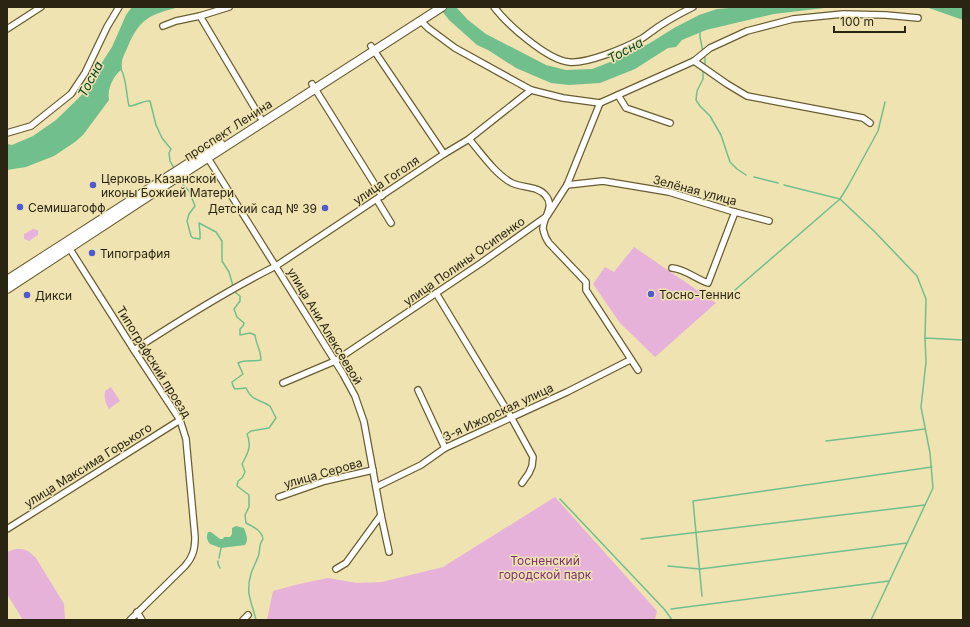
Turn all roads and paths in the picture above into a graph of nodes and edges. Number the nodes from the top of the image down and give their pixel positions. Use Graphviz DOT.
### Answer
graph roads {
  1 [pos="41,7"];
  2 [pos="119,7"];
  3 [pos="229,7"];
  4 [pos="432,7"];
  5 [pos="442,7"];
  6 [pos="494,7"];
  7 [pos="693,7"];
  8 [pos="200,16"];
  9 [pos="425,16"];
  10 [pos="918,18"];
  11 [pos="163,26"];
  12 [pos="7,29"];
  13 [pos="372,49"];
  14 [pos="694,61"];
  15 [pos="314,86"];
  16 [pos="531,90"];
  17 [pos="618,94"];
  18 [pos="600,103"];
  19 [pos="260,117"];
  20 [pos="670,123"];
  21 [pos="870,123"];
  22 [pos="7,133"];
  23 [pos="469,139"];
  24 [pos="444,154"];
  25 [pos="206,155"];
  26 [pos="567,186"];
  27 [pos="382,196"];
  28 [pos="377,200"];
  29 [pos="735,212"];
  30 [pos="547,216"];
  31 [pos="769,221"];
  32 [pos="391,223"];
  33 [pos="68,245"];
  34 [pos="276,266"];
  35 [pos="672,268"];
  36 [pos="7,280"];
  37 [pos="7,288"];
  38 [pos="436,293"];
  39 [pos="134,350"];
  40 [pos="630,360"];
  41 [pos="335,361"];
  42 [pos="638,370"];
  43 [pos="283,383"];
  44 [pos="418,390"];
  45 [pos="511,417"];
  46 [pos="180,420"];
  47 [pos="445,448"];
  48 [pos="373,470"];
  49 [pos="522,482"];
  50 [pos="376,487"];
  51 [pos="279,497"];
  52 [pos="381,515"];
  53 [pos="7,529"];
  54 [pos="389,552"];
  55 [pos="336,569"];
  56 [pos="137,612"];
  57 [pos="248,615"];
  58 [pos="130,620"];
  59 [pos="142,620"];
  60 [pos="243,620"];
  1 -- 12 [label="street"];
  2 -- 22 [label="street"];
  3 -- 8 [label="street"];
  4 -- 9 [label="main road, проспект Ленина"];
  5 -- 9 [label="main road, проспект Ленина"];
  6 -- 7 [label="street"];
  8 -- 11 [label="street"];
  8 -- 19 [label="street"];
  9 -- 13 [label="main road, проспект Ленина"];
  9 -- 16 [label="street"];
  10 -- 14 [label="street"];
  13 -- 15 [label="main road, проспект Ленина"];
  13 -- 24 [label="street"];
  14 -- 17 [label="street"];
  14 -- 21 [label="street"];
  15 -- 19 [label="main road, проспект Ленина"];
  15 -- 25 [label="main road, проспект Ленина"];
  15 -- 27 [label="street"];
  16 -- 18 [label="street"];
  16 -- 23 [label="street, улица Гоголя"];
  17 -- 18 [label="street"];
  17 -- 20 [label="street"];
  18 -- 26 [label="street, улица Полины Осипенко"];
  19 -- 25 [label="main road, проспект Ленина"];
  23 -- 24 [label="street, улица Гоголя"];
  23 -- 30 [label="street"];
  24 -- 27 [label="street, улица Гоголя"];
  25 -- 33 [label="main road, проспект Ленина"];
  25 -- 34 [label="street, улица Ани Алексеевой"];
  26 -- 29 [label="street, Зелёная улица"];
  26 -- 30 [label="street, улица Полины Осипенко"];
  27 -- 28 [label="street, улица Гоголя"];
  28 -- 32 [label="street"];
  28 -- 34 [label="street, улица Гоголя"];
  29 -- 31 [label="street, Зелёная улица"];
  29 -- 35 [label="street"];
  30 -- 38 [label="street, улица Полины Осипенко"];
  30 -- 40 [label="street"];
  33 -- 36 [label="main road, проспект Ленина"];
  33 -- 37 [label="main road, проспект Ленина"];
  33 -- 39 [label="street, Типографский проезд"];
  34 -- 39 [label="street, улица Гоголя"];
  34 -- 41 [label="street, улица Ани Алексеевой"];
  38 -- 41 [label="street, улица Полины Осипенко"];
  38 -- 45 [label="street"];
  39 -- 46 [label="street, Типографский проезд"];
  40 -- 42 [label="street"];
  40 -- 45 [label="street, 3-я Ижорская улица"];
  41 -- 43 [label="street, улица Полины Осипенко"];
  41 -- 48 [label="street, улица Ани Алексеевой"];
  44 -- 47 [label="street"];
  45 -- 47 [label="street, 3-я Ижорская улица"];
  45 -- 49 [label="street"];
  46 -- 53 [label="street, улица Максима Горького"];
  46 -- 56 [label="street, Типографский проезд"];
  47 -- 50 [label="street, 3-я Ижорская улица"];
  48 -- 50 [label="street, улица Ани Алексеевой"];
  48 -- 51 [label="street, улица Серова"];
  50 -- 52 [label="street, улица Ани Алексеевой"];
  52 -- 54 [label="street, улица Ани Алексеевой"];
  52 -- 55 [label="street"];
  56 -- 58 [label="street"];
  56 -- 59 [label="street"];
  57 -- 60 [label="street"];
}
